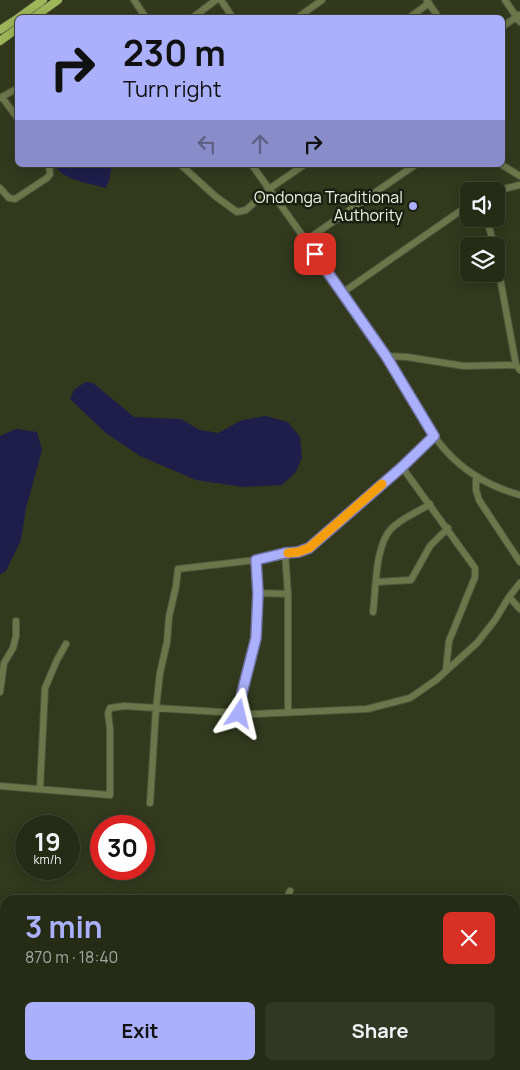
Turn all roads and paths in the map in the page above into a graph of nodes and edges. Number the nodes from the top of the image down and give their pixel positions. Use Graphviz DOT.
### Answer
graph roads {
  1 [pos="43,0"];
  2 [pos="58,0"];
  3 [pos="134,0"];
  4 [pos="216,0"];
  5 [pos="221,0"];
  6 [pos="322,0"];
  7 [pos="505,0"];
  8 [pos="428,2"];
  9 [pos="23,15"];
  10 [pos="30,15"];
  11 [pos="37,15"];
  12 [pos="143,15"];
  13 [pos="196,15"];
  14 [pos="232,15"];
  15 [pos="301,15"];
  16 [pos="413,15"];
  17 [pos="437,15"];
  18 [pos="519,17"];
  19 [pos="15,21"];
  20 [pos="505,24"];
  21 [pos="0,30"];
  22 [pos="15,30"];
  23 [pos="0,41"];
  24 [pos="15,90"];
  25 [pos="1,98"];
  26 [pos="15,115"];
  27 [pos="49,167"];
  28 [pos="183,167"];
  29 [pos="253,167"];
  30 [pos="301,167"];
  31 [pos="412,167"];
  32 [pos="505,167"];
  33 [pos="520,176"];
  34 [pos="520,185"];
  35 [pos="0,188"];
  36 [pos="505,188"];
  37 [pos="269,189"];
  38 [pos="460,211"];
  39 [pos="306,241"];
  40 [pos="501,282"];
  41 [pos="342,293"];
  42 [pos="386,356"];
  43 [pos="518,368"];
  44 [pos="434,436"];
  45 [pos="402,467"];
  46 [pos="476,477"];
  47 [pos="520,495"];
  48 [pos="430,504"];
  49 [pos="448,528"];
  50 [pos="285,553"];
  51 [pos="256,560"];
  52 [pos="520,562"];
  53 [pos="377,582"];
  54 [pos="520,583"];
  55 [pos="258,593"];
  56 [pos="288,594"];
  57 [pos="509,597"];
  58 [pos="520,609"];
  59 [pos="373,612"];
  60 [pos="16,621"];
  61 [pos="66,644"];
  62 [pos="3,658"];
  63 [pos="446,670"];
  64 [pos="0,692"];
  65 [pos="156,708"];
  66 [pos="288,713"];
  67 [pos="239,714"];
  68 [pos="0,786"];
  69 [pos="40,788"];
  70 [pos="150,803"];
  71 [pos="290,891"];
  72 [pos="288,895"];
  1 -- 9 [label="main road"];
  2 -- 10 [label="street"];
  2 -- 11 [label="main road"];
  3 -- 12 [label="street"];
  4 -- 13 [label="street"];
  5 -- 14 [label="street"];
  6 -- 15 [label="street"];
  7 -- 18 [label="street"];
  8 -- 16 [label="street"];
  8 -- 17 [label="street"];
  18 -- 20 [label="street"];
  19 -- 21 [label="main road"];
  22 -- 23 [label="main road"];
  24 -- 25 [label="street"];
  25 -- 26 [label="street"];
  27 -- 35 [label="street"];
  28 -- 37 [label="street"];
  29 -- 37 [label="street"];
  30 -- 37 [label="street"];
  31 -- 39 [label="street"];
  32 -- 33 [label="street"];
  34 -- 36 [label="street"];
  37 -- 39 [label="street"];
  38 -- 41 [label="street"];
  39 -- 41 [label="street"];
  40 -- 43 [label="street"];
  41 -- 42 [label="street"];
  42 -- 43 [label="street"];
  42 -- 44 [label="street"];
  44 -- 45 [label="street"];
  44 -- 46 [label="street"];
  45 -- 48 [label="street"];
  45 -- 50 [label="street"];
  46 -- 47 [label="street"];
  46 -- 52 [label="street"];
  48 -- 49 [label="street"];
  48 -- 53 [label="street"];
  49 -- 53 [label="street"];
  49 -- 63 [label="street"];
  50 -- 51 [label="street"];
  50 -- 56 [label="street"];
  51 -- 55 [label="street"];
  51 -- 65 [label="street"];
  53 -- 59 [label="street"];
  54 -- 57 [label="street"];
  55 -- 56 [label="street"];
  55 -- 67 [label="street"];
  56 -- 66 [label="street"];
  57 -- 58 [label="street"];
  57 -- 63 [label="street"];
  60 -- 62 [label="street"];
  61 -- 69 [label="street"];
  62 -- 64 [label="street"];
  63 -- 66 [label="street"];
  65 -- 67 [label="street"];
  65 -- 69 [label="street"];
  65 -- 70 [label="street"];
  66 -- 67 [label="street"];
  68 -- 69 [label="street"];
  71 -- 72 [label="street"];
}
